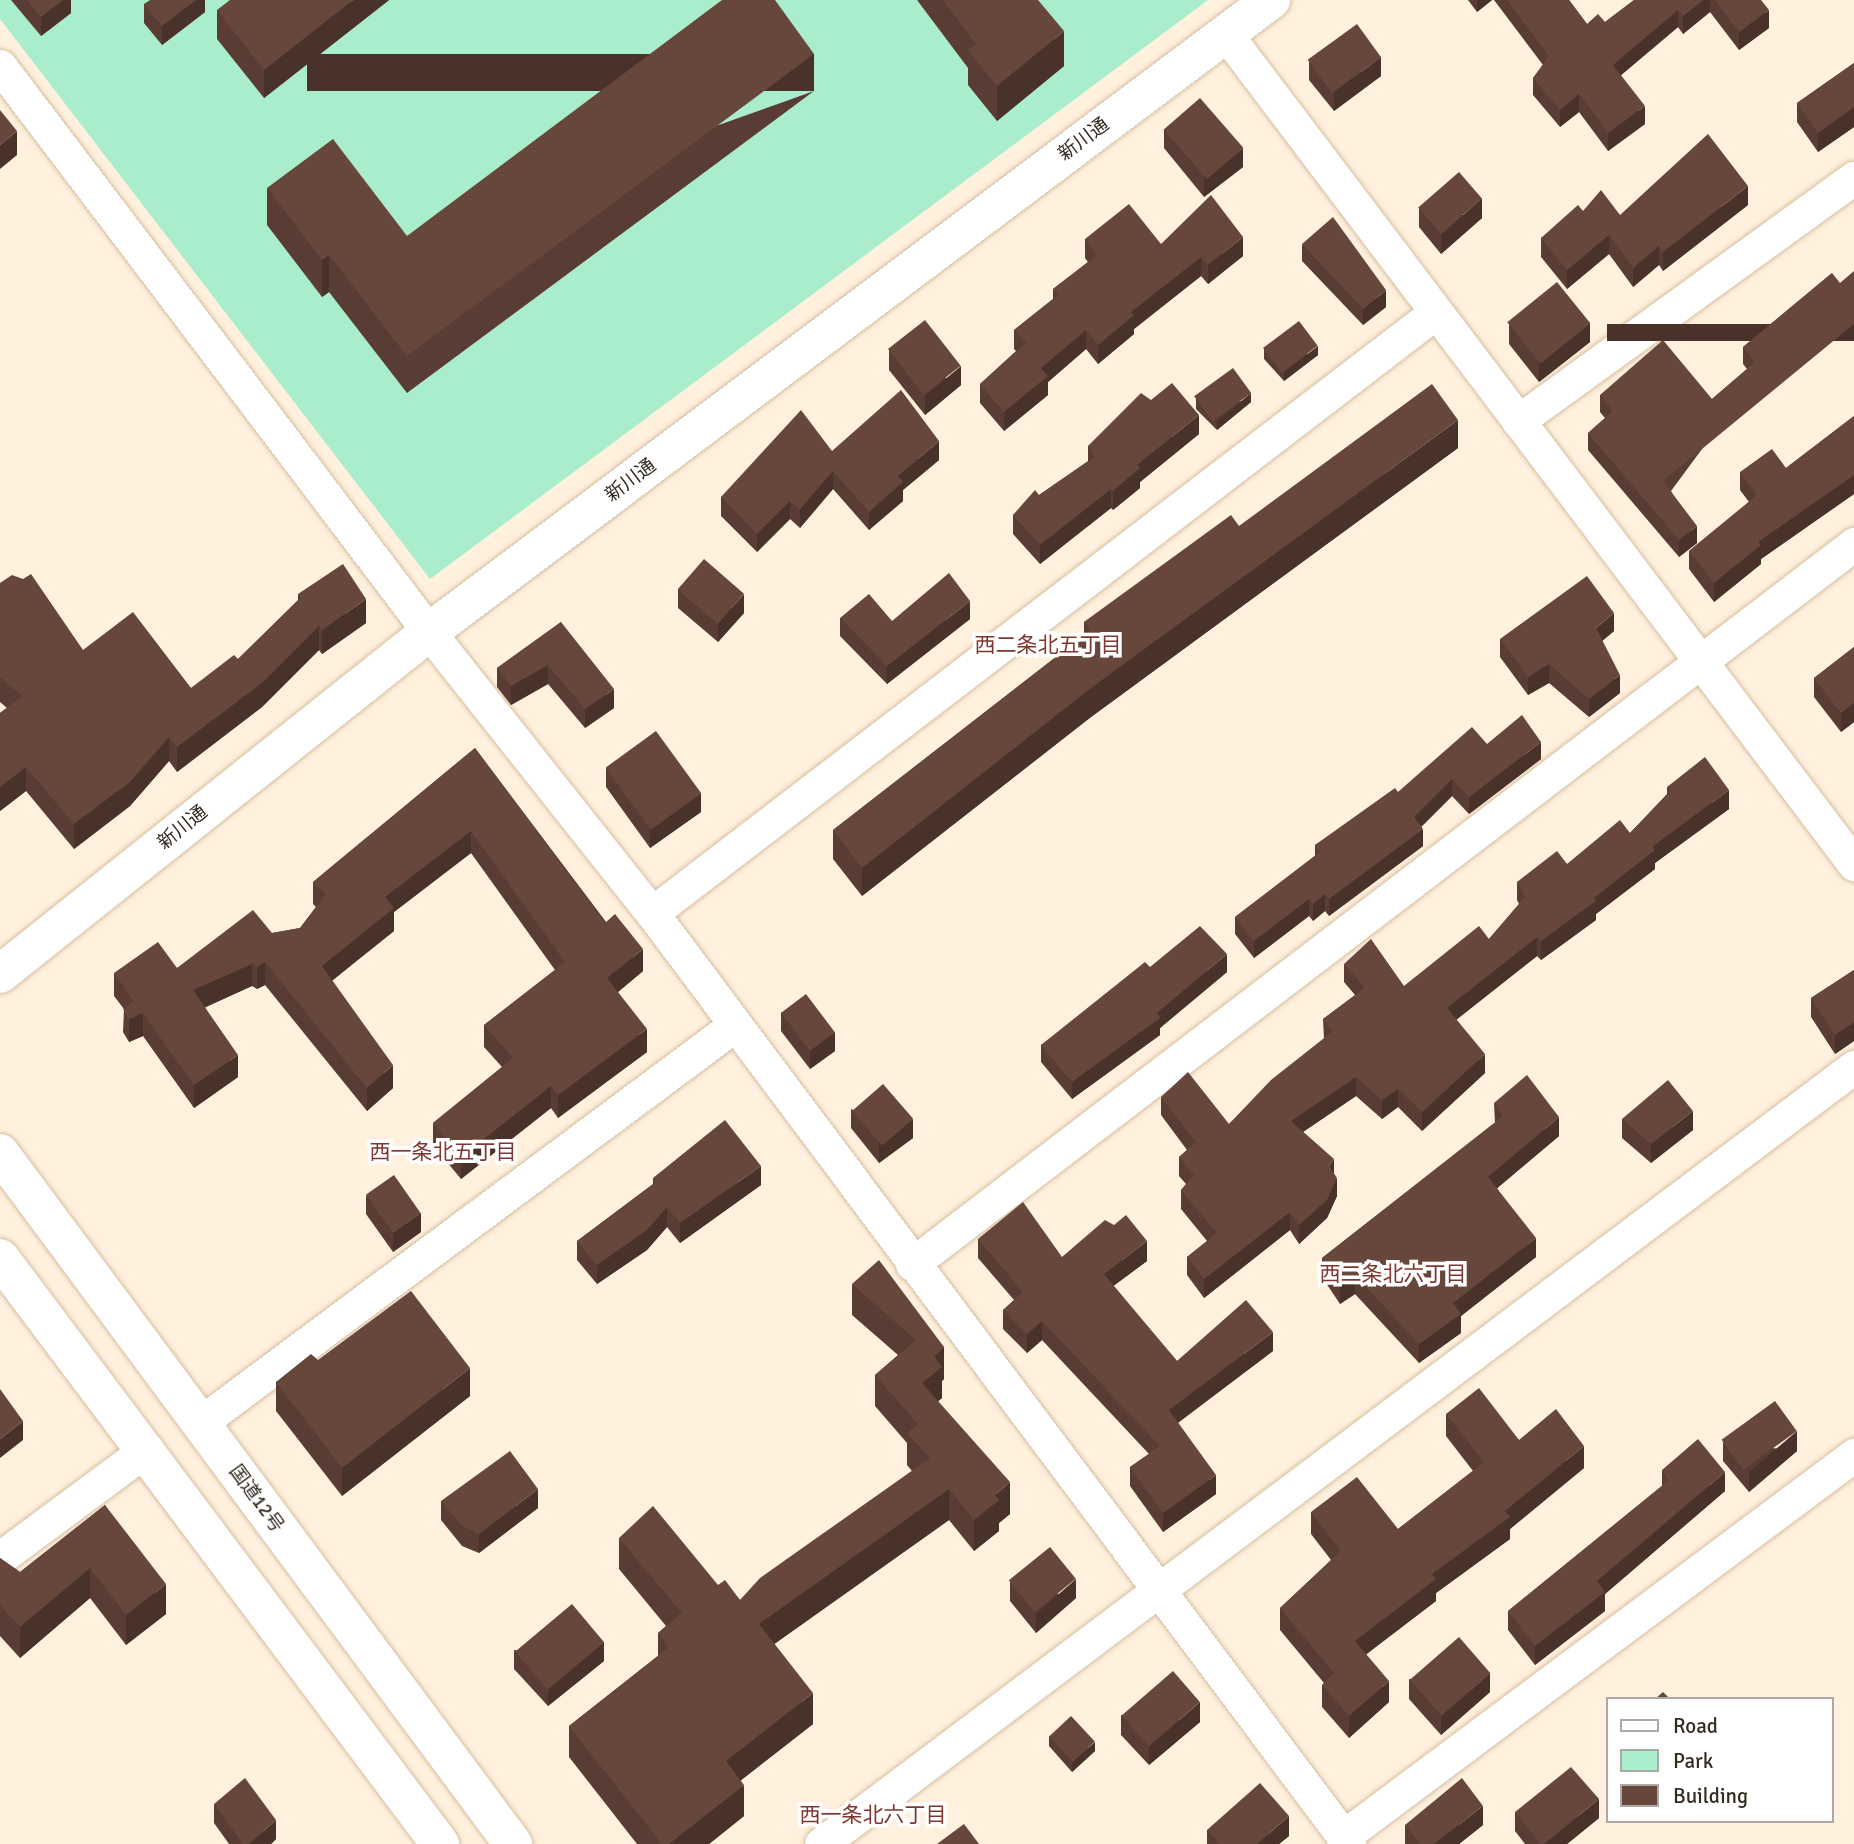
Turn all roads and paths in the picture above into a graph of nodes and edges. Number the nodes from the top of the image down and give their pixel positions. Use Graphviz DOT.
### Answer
graph roads {
  1 [pos="1271,0"];
  2 [pos="1226,34"];
  3 [pos="0,66"];
  4 [pos="1854,178"];
  5 [pos="1436,312"];
  6 [pos="1518,421"];
  7 [pos="1854,544"];
  8 [pos="429,632"];
  9 [pos="1699,660"];
  10 [pos="1854,864"];
  11 [pos="652,913"];
  12 [pos="0,974"];
  13 [pos="735,1025"];
  14 [pos="1854,1067"];
  15 [pos="0,1153"];
  16 [pos="0,1258"];
  17 [pos="912,1265"];
  18 [pos="200,1423"];
  19 [pos="147,1449"];
  20 [pos="1854,1455"];
  21 [pos="0,1558"];
  22 [pos="1157,1592"];
  23 [pos="1347,1840"];
  24 [pos="440,1844"];
  25 [pos="513,1844"];
  26 [pos="821,1844"];
  1 -- 2 [label="main road, 新川通"];
  2 -- 5 [label="street"];
  2 -- 8 [label="main road, 新川通"];
  3 -- 8 [label="street"];
  4 -- 6 [label="street"];
  5 -- 6 [label="street"];
  5 -- 11 [label="street"];
  6 -- 9 [label="street"];
  7 -- 9 [label="street"];
  8 -- 11 [label="street"];
  8 -- 12 [label="main road, 新川通"];
  9 -- 10 [label="street"];
  9 -- 17 [label="street"];
  11 -- 13 [label="street"];
  13 -- 17 [label="street"];
  13 -- 18 [label="street"];
  14 -- 22 [label="street"];
  15 -- 18 [label="main road, 国道12号"];
  16 -- 19 [label="main road"];
  17 -- 22 [label="street"];
  18 -- 25 [label="main road, 国道12号"];
  19 -- 21 [label="street"];
  19 -- 24 [label="main road"];
  20 -- 23 [label="street"];
  22 -- 23 [label="street"];
  22 -- 26 [label="street"];
}
